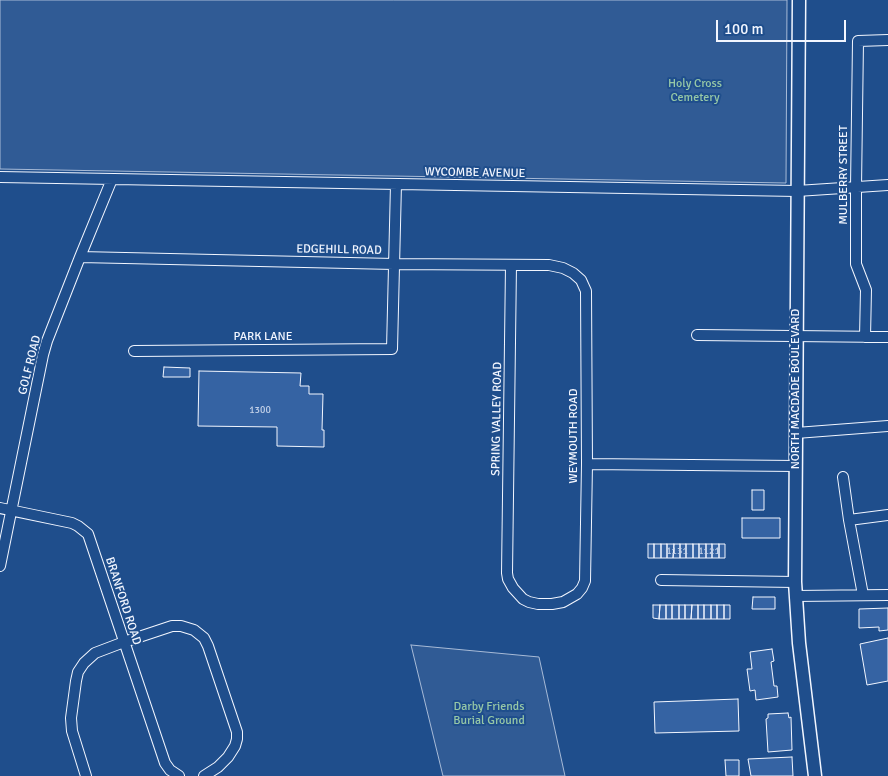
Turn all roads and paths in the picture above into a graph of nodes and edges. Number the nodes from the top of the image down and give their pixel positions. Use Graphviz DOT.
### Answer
graph roads {
  1 [pos="799,0"];
  2 [pos="888,40"];
  3 [pos="0,177"];
  4 [pos="112,179"];
  5 [pos="396,184"];
  6 [pos="888,185"];
  7 [pos="856,187"];
  8 [pos="797,191"];
  9 [pos="80,257"];
  10 [pos="394,264"];
  11 [pos="511,265"];
  12 [pos="586,291"];
  13 [pos="697,335"];
  14 [pos="796,336"];
  15 [pos="865,337"];
  16 [pos="888,337"];
  17 [pos="134,351"];
  18 [pos="888,426"];
  19 [pos="796,432"];
  20 [pos="587,464"];
  21 [pos="795,466"];
  22 [pos="843,477"];
  23 [pos="0,508"];
  24 [pos="11,510"];
  25 [pos="888,515"];
  26 [pos="849,520"];
  27 [pos="0,566"];
  28 [pos="661,580"];
  29 [pos="585,581"];
  30 [pos="794,582"];
  31 [pos="863,595"];
  32 [pos="888,595"];
  33 [pos="795,596"];
  34 [pos="124,642"];
  35 [pos="86,776"];
  36 [pos="179,776"];
  37 [pos="204,776"];
  38 [pos="815,776"];
  1 -- 8 [label="main road, NORTH MACDADE BOULEVARD"];
  2 -- 7 [label="street, MULBERRY STREET"];
  3 -- 4 [label="street, WYCOMBE AVENUE"];
  4 -- 5 [label="street, WYCOMBE AVENUE"];
  4 -- 9 [label="street, GOLF ROAD"];
  5 -- 8 [label="street, WYCOMBE AVENUE"];
  5 -- 10 [label="street"];
  6 -- 7 [label="street, WYCOMBE AVENUE"];
  7 -- 8 [label="street, WYCOMBE AVENUE"];
  7 -- 15 [label="street, MULBERRY STREET"];
  8 -- 14 [label="main road, NORTH MACDADE BOULEVARD"];
  9 -- 10 [label="street, EDGEHILL ROAD"];
  9 -- 24 [label="street, GOLF ROAD"];
  10 -- 11 [label="street, EDGEHILL ROAD"];
  10 -- 17 [label="street, PARK LANE"];
  11 -- 12 [label="street, EDGEHILL ROAD"];
  11 -- 29 [label="street, SPRING VALLEY ROAD"];
  12 -- 20 [label="street, WEYMOUTH ROAD"];
  13 -- 14 [label="street"];
  14 -- 15 [label="street"];
  14 -- 19 [label="main road, NORTH MACDADE BOULEVARD"];
  15 -- 16 [label="street"];
  18 -- 19 [label="street"];
  19 -- 21 [label="main road, NORTH MACDADE BOULEVARD"];
  20 -- 21 [label="street"];
  20 -- 29 [label="street, WEYMOUTH ROAD"];
  21 -- 30 [label="main road, NORTH MACDADE BOULEVARD"];
  22 -- 26 [label="street"];
  23 -- 24 [label="street, BRANFORD ROAD"];
  24 -- 27 [label="street, GOLF ROAD"];
  24 -- 34 [label="street, BRANFORD ROAD"];
  25 -- 26 [label="street"];
  26 -- 31 [label="street"];
  28 -- 30 [label="street"];
  30 -- 33 [label="main road, NORTH MACDADE BOULEVARD"];
  31 -- 32 [label="street"];
  31 -- 33 [label="street"];
  33 -- 38 [label="main road, NORTH MACDADE BOULEVARD"];
  34 -- 35 [label="street"];
  34 -- 36 [label="street, BRANFORD ROAD"];
  34 -- 37 [label="street"];
}
